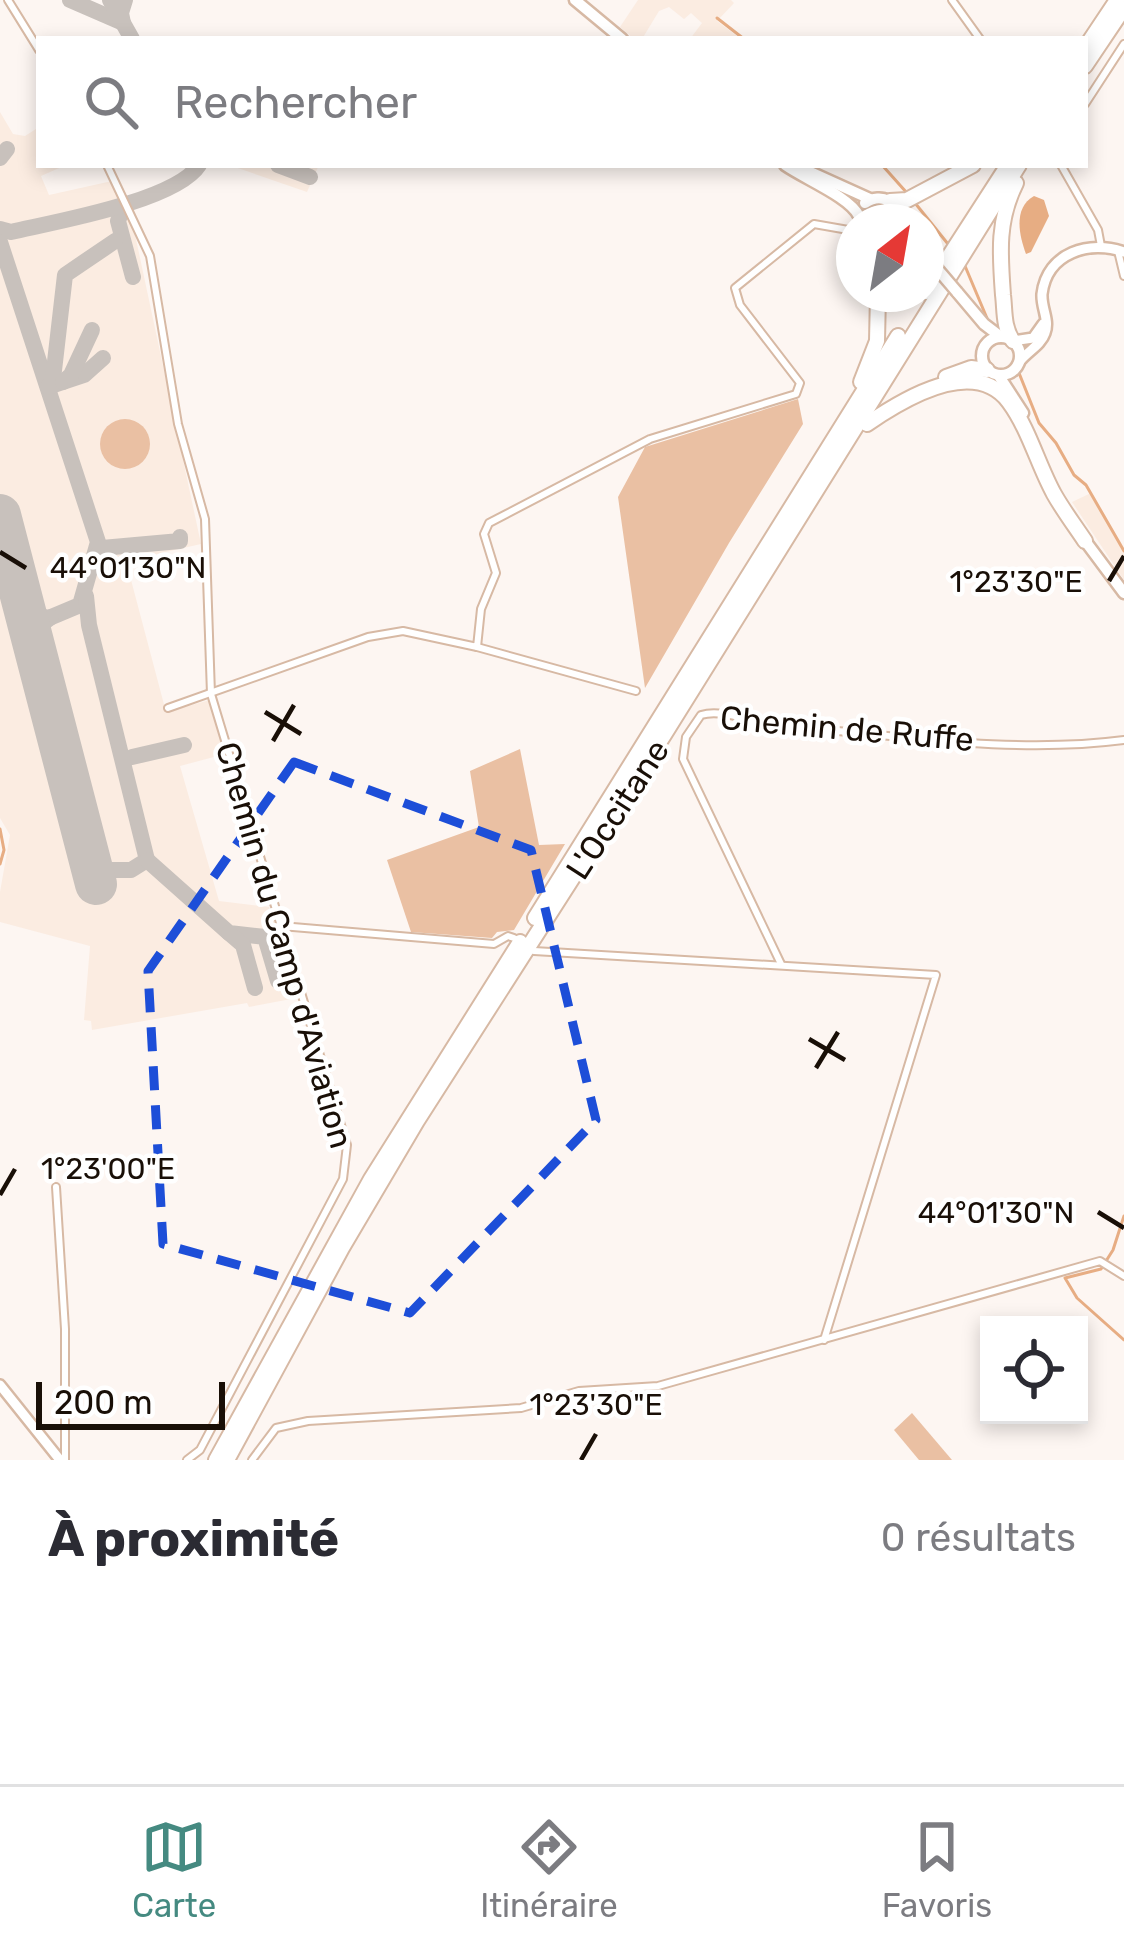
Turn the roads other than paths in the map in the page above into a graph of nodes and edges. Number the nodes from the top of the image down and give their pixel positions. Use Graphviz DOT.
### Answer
graph roads {
  1 [pos="8,0"];
  2 [pos="952,0"];
  3 [pos="1118,0"];
  4 [pos="576,2"];
  5 [pos="1124,8"];
  6 [pos="618,36"];
  7 [pos="978,36"];
  8 [pos="1088,43"];
  9 [pos="1124,44"];
  10 [pos="36,45"];
  11 [pos="1088,61"];
  12 [pos="1088,99"];
  13 [pos="108,168"];
  14 [pos="790,168"];
  15 [pos="801,168"];
  16 [pos="967,168"];
  17 [pos="1006,168"];
  18 [pos="1021,168"];
  19 [pos="1022,168"];
  20 [pos="1062,168"];
  21 [pos="870,200"];
  22 [pos="890,201"];
  23 [pos="851,204"];
  24 [pos="868,204"];
  25 [pos="892,204"];
  26 [pos="836,230"];
  27 [pos="1101,246"];
  28 [pos="1121,251"];
  29 [pos="944,265"];
  30 [pos="944,276"];
  31 [pos="1124,276"];
  32 [pos="971,311"];
  33 [pos="878,312"];
  34 [pos="914,312"];
  35 [pos="1044,313"];
  36 [pos="1007,339"];
  37 [pos="983,349"];
  38 [pos="1018,364"];
  39 [pos="993,373"];
  40 [pos="1026,419"];
  41 [pos="867,424"];
  42 [pos="790,511"];
  43 [pos="788,536"];
  44 [pos="1085,541"];
  45 [pos="1124,593"];
  46 [pos="477,647"];
  47 [pos="635,692"];
  48 [pos="212,694"];
  49 [pos="168,708"];
  50 [pos="1124,740"];
  51 [pos="281,926"];
  52 [pos="514,938"];
  53 [pos="534,951"];
  54 [pos="781,964"];
  55 [pos="56,1187"];
  56 [pos="1124,1276"];
  57 [pos="824,1340"];
  58 [pos="0,1384"];
  59 [pos="63,1460"];
  60 [pos="187,1460"];
  61 [pos="216,1460"];
  62 [pos="227,1460"];
  63 [pos="252,1460"];
  1 -- 10 [label="street"];
  2 -- 7 [label="street"];
  3 -- 8 [label="highway"];
  4 -- 6 [label="main road"];
  5 -- 11 [label="highway"];
  9 -- 12 [label="street"];
  13 -- 48 [label="street, Chemin du Camp d'Aviation"];
  14 -- 23 [label="main road"];
  15 -- 21 [label="main road"];
  16 -- 22 [label="highway"];
  17 -- 29 [label="highway, L'Occitane"];
  18 -- 43 [label="highway, L'Occitane"];
  19 -- 36 [label="highway"];
  20 -- 27 [label="street"];
  21 -- 22 [label="main road"];
  21 -- 24 [label="main road"];
  22 -- 25 [label="main road"];
  26 -- 46 [label="street"];
  27 -- 28 [label="main road"];
  27 -- 35 [label="main road"];
  28 -- 31 [label="street"];
  30 -- 32 [label="main road, bridge"];
  32 -- 36 [label="main road"];
  32 -- 37 [label="main road"];
  33 -- 42 [label="highway"];
  34 -- 42 [label="highway, L'Occitane"];
  35 -- 36 [label="main road"];
  35 -- 38 [label="main road"];
  36 -- 37 [label="main road"];
  36 -- 38 [label="main road"];
  37 -- 39 [label="main road"];
  38 -- 39 [label="main road"];
  38 -- 40 [label="main road"];
  39 -- 40 [label="main road"];
  39 -- 41 [label="highway"];
  40 -- 44 [label="main road"];
  41 -- 43 [label="highway"];
  41 -- 44 [label="highway"];
  42 -- 61 [label="highway, L'Occitane"];
  43 -- 62 [label="highway, L'Occitane"];
  44 -- 45 [label="main road"];
  46 -- 47 [label="street"];
  46 -- 48 [label="street"];
  48 -- 49 [label="street"];
  48 -- 51 [label="street, Chemin du Camp d'Aviation"];
  50 -- 54 [label="street, Chemin de Ruffe"];
  51 -- 52 [label="street"];
  51 -- 60 [label="street, Chemin du Camp d'Aviation"];
  53 -- 54 [label="street"];
  54 -- 57 [label="street"];
  55 -- 59 [label="street"];
  56 -- 57 [label="street"];
  57 -- 63 [label="street"];
  58 -- 59 [label="main road"];
}
